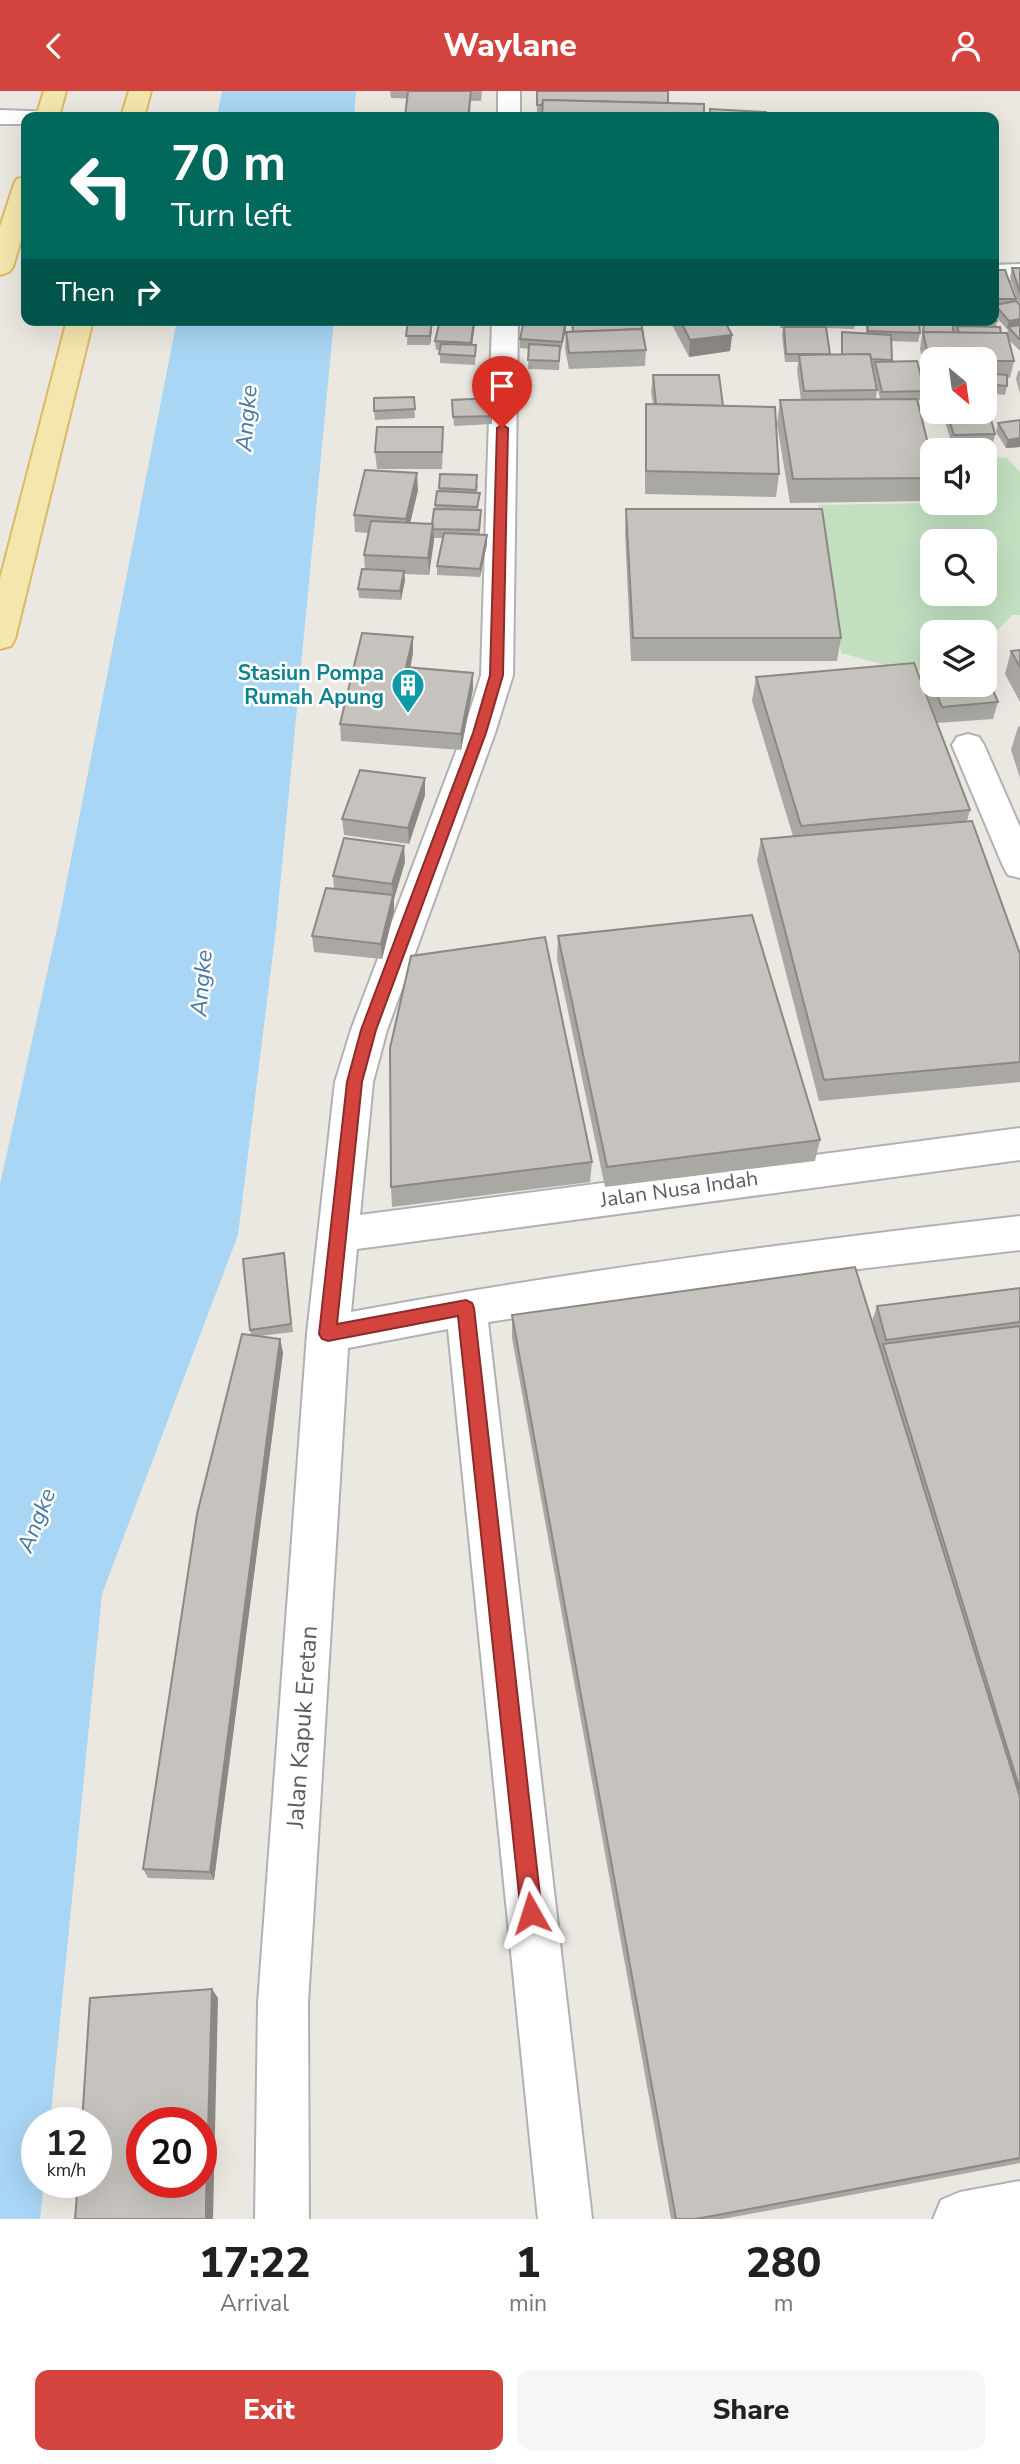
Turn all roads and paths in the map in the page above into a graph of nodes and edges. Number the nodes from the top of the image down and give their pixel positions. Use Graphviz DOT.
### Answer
graph roads {
  1 [pos="55,91"];
  2 [pos="140,91"];
  3 [pos="509,91"];
  4 [pos="49,112"];
  5 [pos="134,112"];
  6 [pos="509,112"];
  7 [pos="0,117"];
  8 [pos="21,117"];
  9 [pos="21,200"];
  10 [pos="0,267"];
  11 [pos="1020,272"];
  12 [pos="999,273"];
  13 [pos="78,326"];
  14 [pos="505,326"];
  15 [pos="0,639"];
  16 [pos="968,745"];
  17 [pos="1020,866"];
  18 [pos="1020,1144"];
  19 [pos="1020,1233"];
  20 [pos="338,1235"];
  21 [pos="466,1308"];
  22 [pos="328,1334"];
  23 [pos="1020,2208"];
  24 [pos="282,2219"];
  25 [pos="565,2219"];
  26 [pos="960,2219"];
  1 -- 4 [label="main road"];
  2 -- 5 [label="main road"];
  3 -- 6 [label="street"];
  7 -- 8 [label="street"];
  9 -- 10 [label="main road"];
  11 -- 12 [label="street"];
  13 -- 15 [label="main road"];
  14 -- 20 [label="street, Jalan Kapuk Eretan"];
  16 -- 17 [label="street"];
  18 -- 20 [label="street, Jalan Nusa Indah"];
  19 -- 21 [label="street"];
  20 -- 22 [label="street, Jalan Kapuk Eretan"];
  21 -- 22 [label="street"];
  21 -- 25 [label="street"];
  22 -- 24 [label="street, Jalan Kapuk Eretan"];
  23 -- 26 [label="street"];
}
